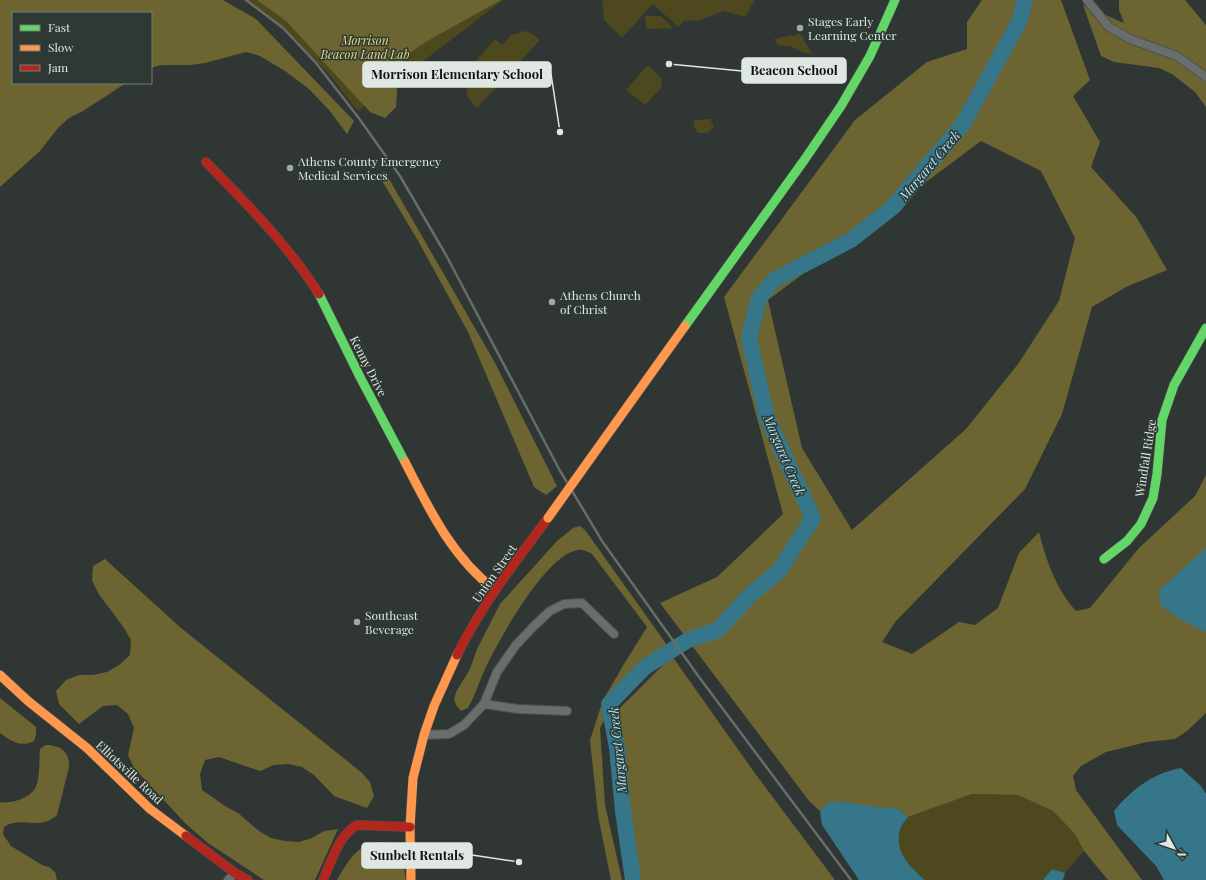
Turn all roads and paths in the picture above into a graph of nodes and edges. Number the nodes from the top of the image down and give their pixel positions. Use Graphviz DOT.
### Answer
graph roads {
  1 [pos="895,0"];
  2 [pos="1088,0"];
  3 [pos="1206,78"];
  4 [pos="206,162"];
  5 [pos="1206,328"];
  6 [pos="1104,559"];
  7 [pos="495,590"];
  8 [pos="614,634"];
  9 [pos="0,675"];
  10 [pos="484,704"];
  11 [pos="567,710"];
  12 [pos="424,735"];
  13 [pos="410,827"];
  14 [pos="236,873"];
  15 [pos="228,880"];
  16 [pos="248,880"];
  17 [pos="323,880"];
  18 [pos="411,880"];
  1 -- 7 [label="street, Union Street, bridge"];
  2 -- 3 [label="street"];
  4 -- 7 [label="street, Kenny Drive"];
  5 -- 6 [label="street, Windfall Ridge"];
  7 -- 12 [label="street, Union Street"];
  8 -- 10 [label="street"];
  9 -- 14 [label="street, Elliotsville Road"];
  10 -- 11 [label="street"];
  10 -- 12 [label="street"];
  12 -- 13 [label="street, Union Street"];
  13 -- 17 [label="street"];
  13 -- 18 [label="street, Union Street"];
  14 -- 15 [label="street"];
  14 -- 16 [label="street, Elliotsville Road"];
}
